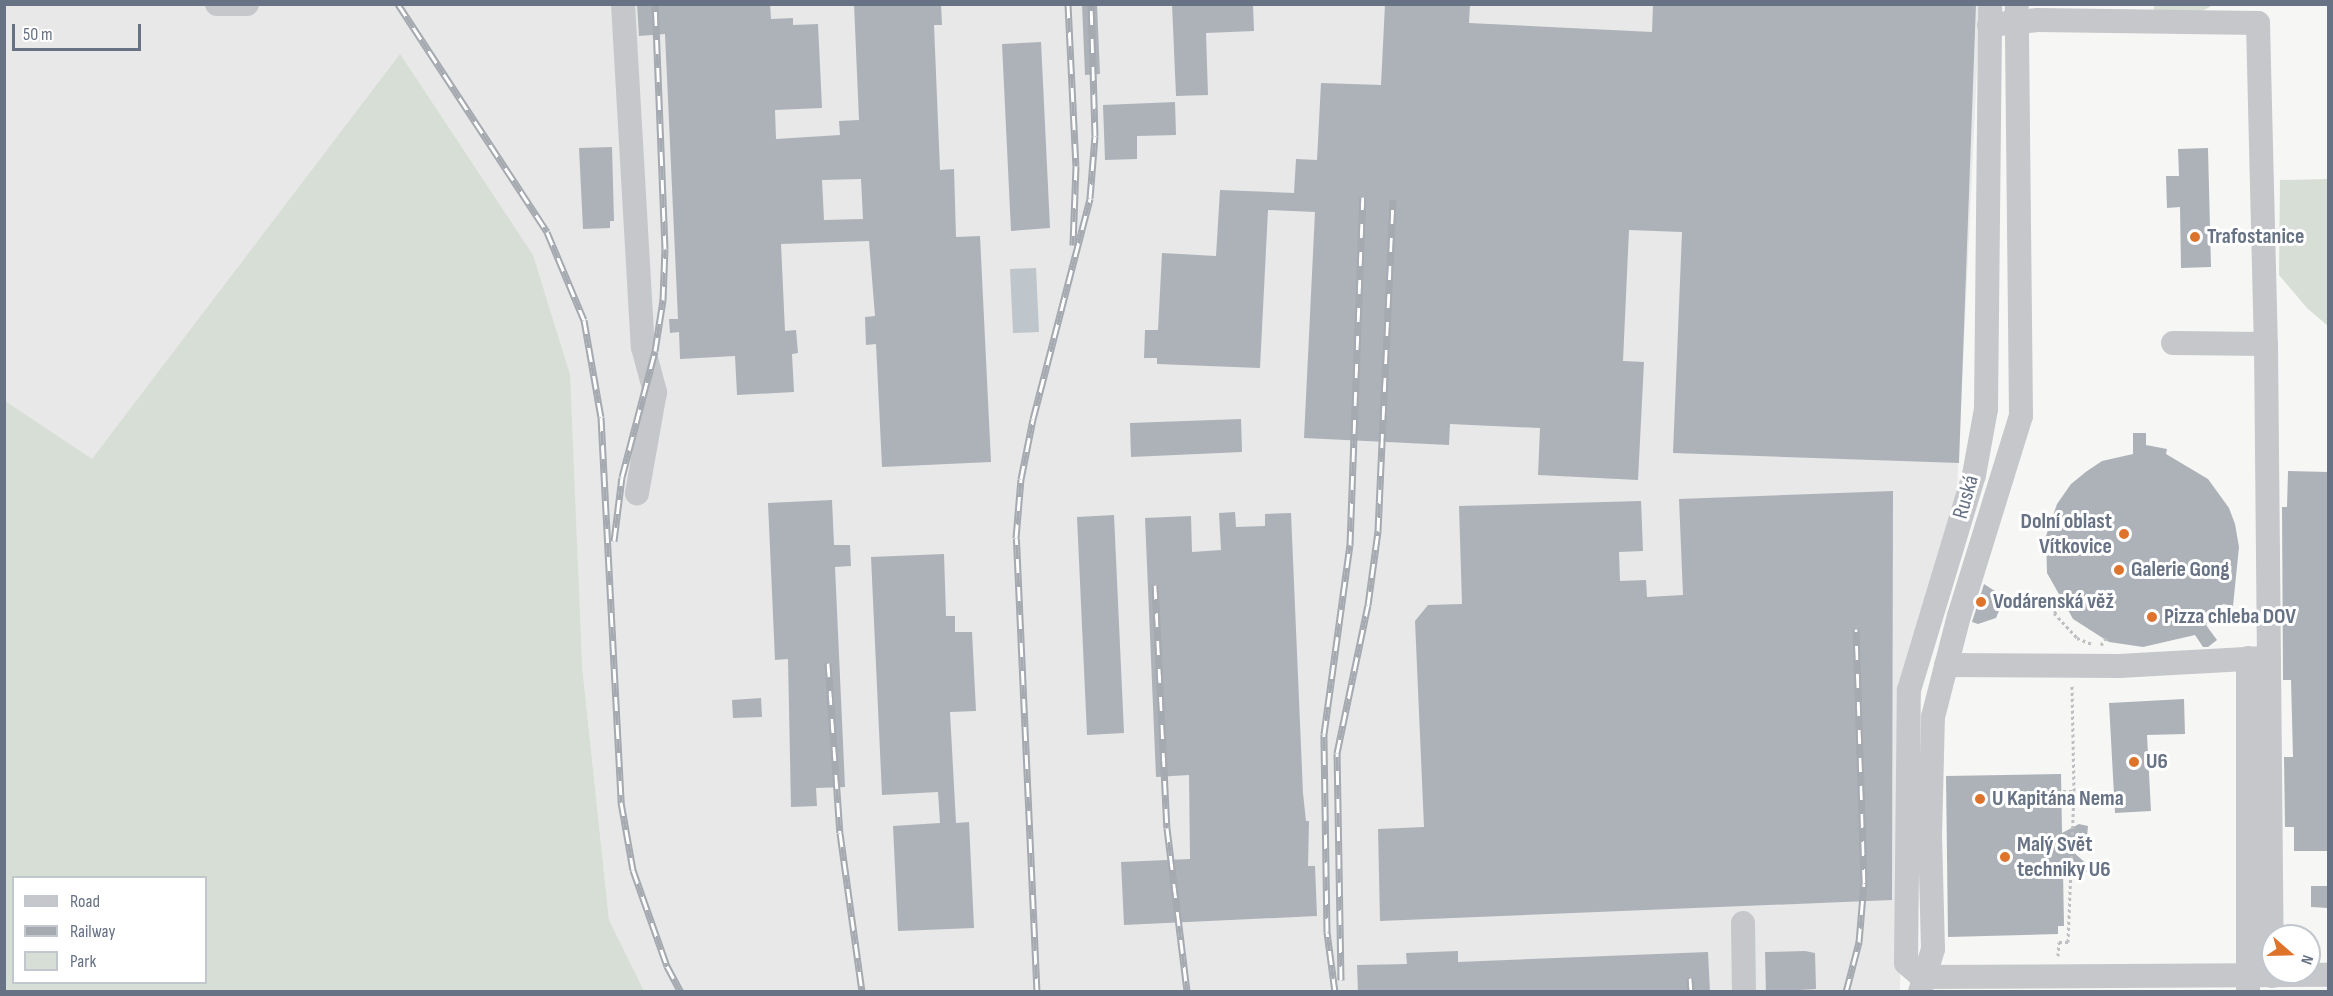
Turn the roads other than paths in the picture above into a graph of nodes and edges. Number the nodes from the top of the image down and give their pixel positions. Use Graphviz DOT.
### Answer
graph roads {
  1 [pos="217,4"];
  2 [pos="247,4"];
  3 [pos="623,4"];
  4 [pos="2235,4"];
  5 [pos="2084,12"];
  6 [pos="1990,15"];
  7 [pos="2025,15"];
  8 [pos="2214,22"];
  9 [pos="2173,343"];
  10 [pos="2266,345"];
  11 [pos="638,493"];
  12 [pos="2259,658"];
  13 [pos="1946,665"];
  14 [pos="1743,923"];
  15 [pos="2270,924"];
  16 [pos="1921,984"];
  17 [pos="2248,984"];
  18 [pos="1744,992"];
  1 -- 2 [label="street"];
  3 -- 11 [label="street"];
  4 -- 8 [label="street"];
  5 -- 7 [label="street"];
  5 -- 8 [label="street"];
  6 -- 7 [label="street"];
  6 -- 16 [label="street, Ruská"];
  7 -- 13 [label="street, Ruská"];
  8 -- 10 [label="street"];
  9 -- 10 [label="street"];
  10 -- 12 [label="street"];
  12 -- 13 [label="street"];
  12 -- 15 [label="street"];
  12 -- 17 [label="street"];
  13 -- 16 [label="street, Ruská"];
  14 -- 18 [label="street"];
  16 -- 17 [label="street"];
}
